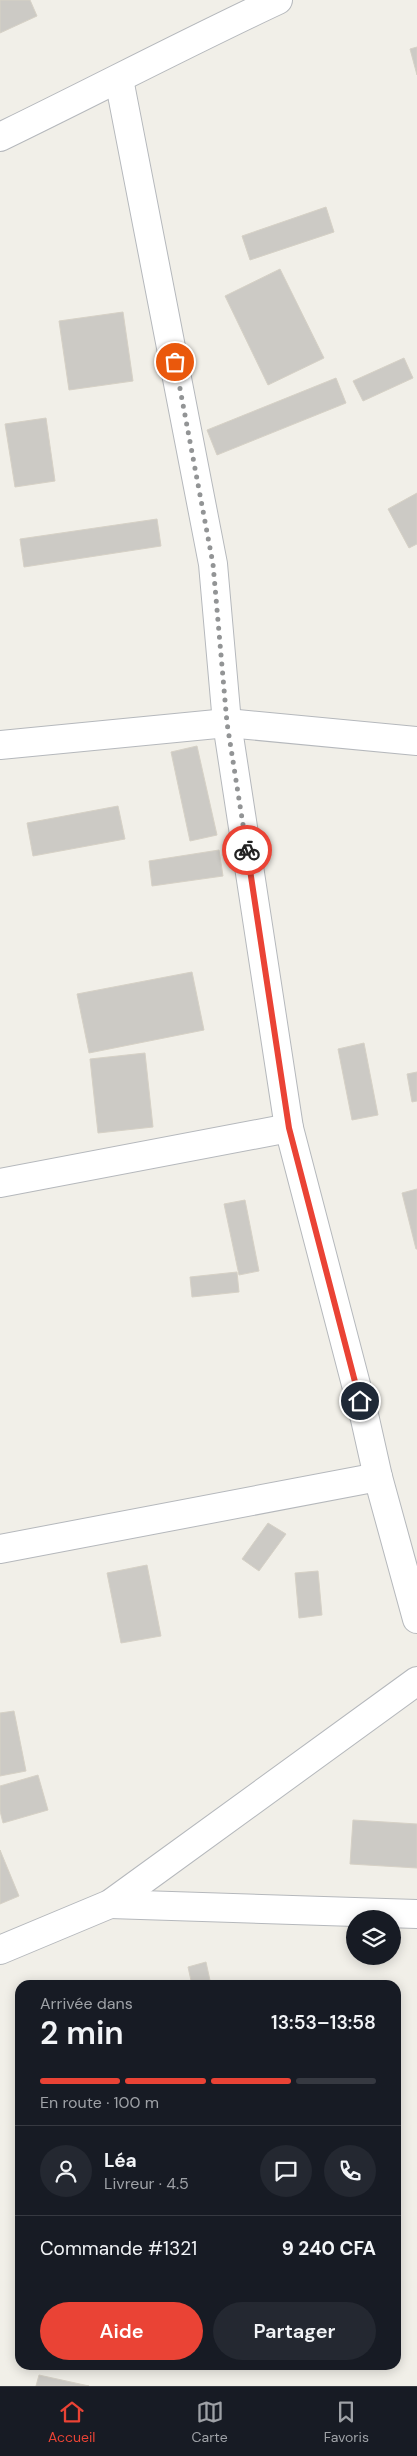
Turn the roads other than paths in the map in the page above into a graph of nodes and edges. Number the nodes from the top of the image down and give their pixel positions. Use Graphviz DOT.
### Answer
graph roads {
  1 [pos="278,0"];
  2 [pos="120,79"];
  3 [pos="0,137"];
  4 [pos="227,723"];
  5 [pos="417,741"];
  6 [pos="0,745"];
  7 [pos="289,1128"];
  8 [pos="0,1183"];
  9 [pos="378,1477"];
  10 [pos="0,1549"];
  11 [pos="417,1619"];
  12 [pos="417,1681"];
  13 [pos="110,1904"];
  14 [pos="417,1914"];
  15 [pos="0,1950"];
  1 -- 2 [label="street"];
  2 -- 3 [label="street"];
  2 -- 4 [label="street"];
  4 -- 5 [label="street"];
  4 -- 6 [label="street"];
  4 -- 7 [label="street"];
  7 -- 8 [label="street"];
  7 -- 9 [label="street"];
  9 -- 10 [label="street"];
  9 -- 11 [label="street"];
  12 -- 13 [label="street"];
  13 -- 14 [label="street"];
  13 -- 15 [label="street"];
}
